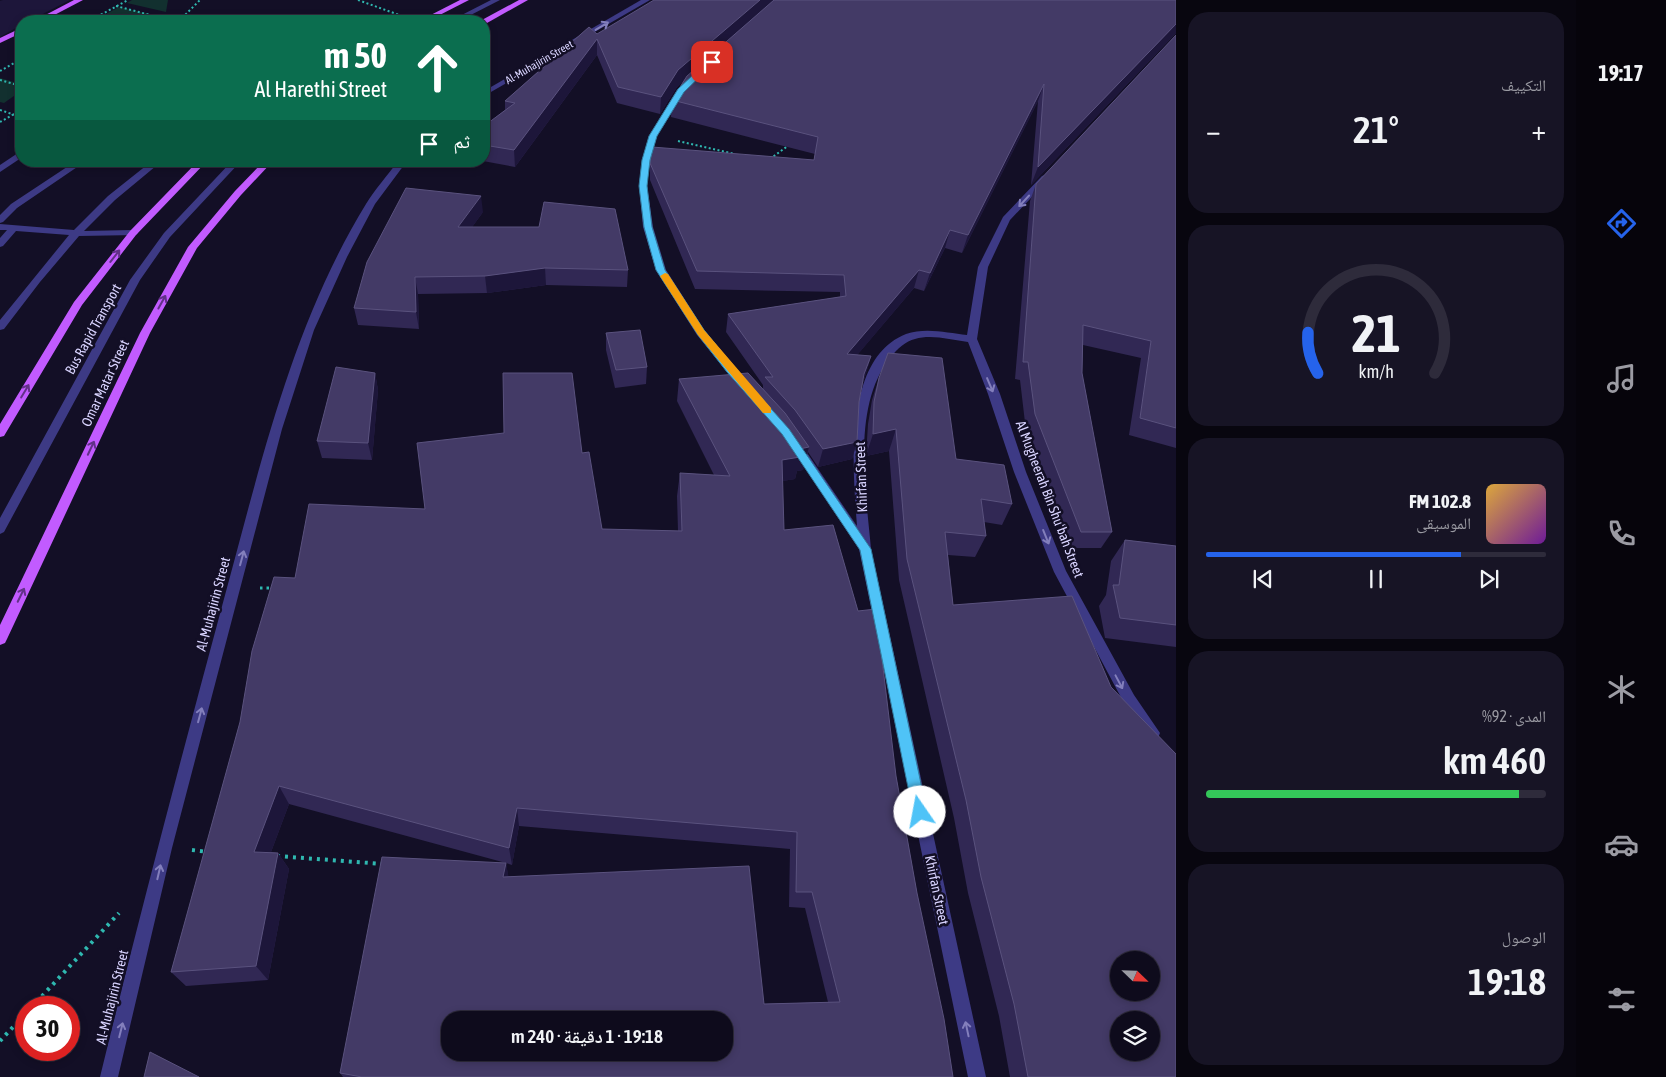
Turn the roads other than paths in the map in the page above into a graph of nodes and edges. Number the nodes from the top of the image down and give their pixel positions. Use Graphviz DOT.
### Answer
graph roads {
  1 [pos="80,0"];
  2 [pos="465,0"];
  3 [pos="496,0"];
  4 [pos="524,0"];
  5 [pos="646,0"];
  6 [pos="50,15"];
  7 [pos="435,15"];
  8 [pos="466,15"];
  9 [pos="490,18"];
  10 [pos="15,33"];
  11 [pos="0,41"];
  12 [pos="687,85"];
  13 [pos="490,91"];
  14 [pos="15,158"];
  15 [pos="73,167"];
  16 [pos="150,167"];
  17 [pos="196,167"];
  18 [pos="231,167"];
  19 [pos="263,167"];
  20 [pos="398,167"];
  21 [pos="1054,168"];
  22 [pos="0,169"];
  23 [pos="0,220"];
  24 [pos="0,227"];
  25 [pos="14,228"];
  26 [pos="75,233"];
  27 [pos="133,233"];
  28 [pos="0,244"];
  29 [pos="0,327"];
  30 [pos="972,340"];
  31 [pos="755,397"];
  32 [pos="0,433"];
  33 [pos="791,439"];
  34 [pos="0,529"];
  35 [pos="865,549"];
  36 [pos="0,639"];
  37 [pos="1161,745"];
  38 [pos="109,1077"];
  39 [pos="977,1077"];
  1 -- 6 [label="main road"];
  2 -- 7 [label="main road"];
  3 -- 8 [label="street"];
  4 -- 9 [label="main road"];
  13 -- 5 [label="street, Al-Muhajirin Street, one-way"];
  10 -- 11 [label="main road"];
  12 -- 31 [label="street"];
  14 -- 22 [label="street"];
  15 -- 23 [label="street"];
  16 -- 26 [label="street"];
  17 -- 27 [label="main road"];
  18 -- 34 [label="street, Bus Rapid Transport"];
  36 -- 19 [label="main road, Omar Matar Street, one-way"];
  38 -- 20 [label="street, Al-Muhajirin Street, one-way"];
  21 -- 30 [label="street, one-way"];
  24 -- 25 [label="street"];
  25 -- 26 [label="street"];
  25 -- 28 [label="street"];
  26 -- 27 [label="street"];
  26 -- 29 [label="street"];
  32 -- 27 [label="main road, one-way"];
  30 -- 35 [label="street, Khirfan Street"];
  30 -- 37 [label="street, Al Mugheerah Bin Shuʻbah Street, one-way"];
  33 -- 35 [label="street"];
  39 -- 35 [label="street, Khirfan Street, one-way"];
}
